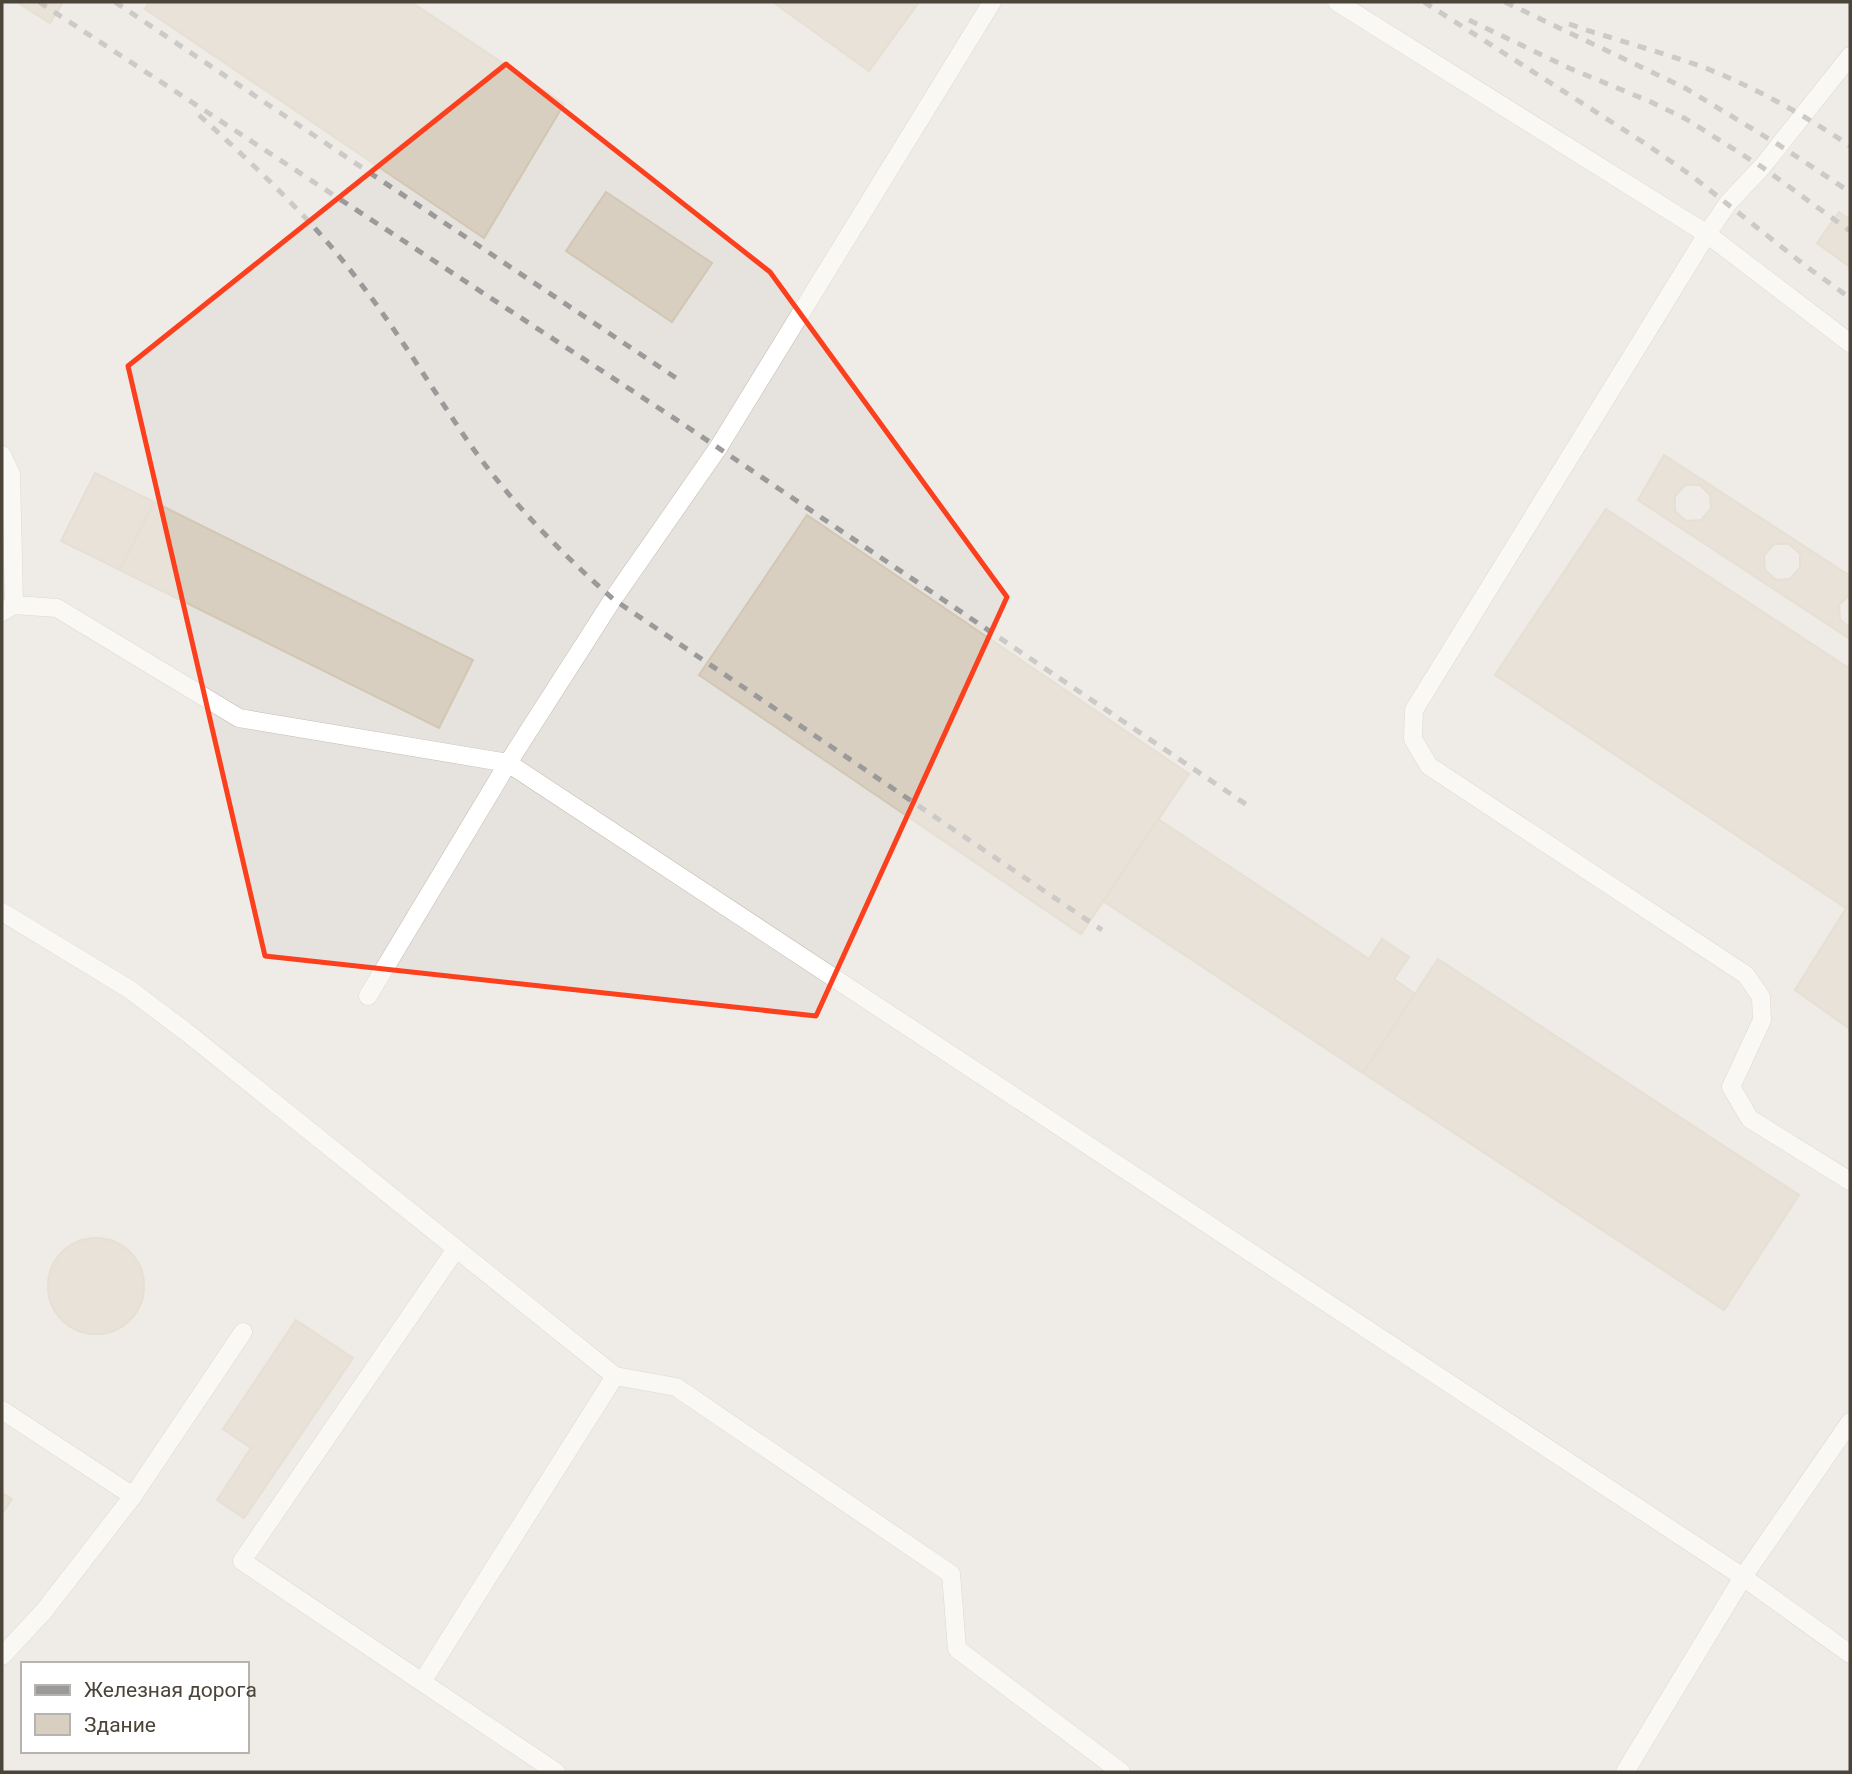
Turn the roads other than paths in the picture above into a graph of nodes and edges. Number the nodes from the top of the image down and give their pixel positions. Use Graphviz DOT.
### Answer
graph roads {
  1 [pos="992,2"];
  2 [pos="1337,2"];
  3 [pos="1850,57"];
  4 [pos="1707,234"];
  5 [pos="1850,343"];
  6 [pos="2,455"];
  7 [pos="8,609"];
  8 [pos="508,763"];
  9 [pos="2,912"];
  10 [pos="368,996"];
  11 [pos="1850,1181"];
  12 [pos="456,1249"];
  13 [pos="243,1332"];
  14 [pos="614,1376"];
  15 [pos="2,1410"];
  16 [pos="1850,1422"];
  17 [pos="133,1496"];
  18 [pos="1743,1577"];
  19 [pos="1850,1654"];
  20 [pos="2,1656"];
  21 [pos="422,1682"];
  22 [pos="1633,1769"];
  23 [pos="556,1772"];
  24 [pos="1121,1772"];
  1 -- 8 [label="lane"];
  2 -- 4 [label="lane"];
  3 -- 4 [label="lane"];
  4 -- 5 [label="lane"];
  4 -- 11 [label="lane"];
  6 -- 7 [label="lane"];
  7 -- 8 [label="lane"];
  8 -- 10 [label="lane"];
  8 -- 18 [label="lane"];
  9 -- 12 [label="lane"];
  12 -- 14 [label="lane"];
  12 -- 21 [label="lane"];
  13 -- 17 [label="lane"];
  14 -- 21 [label="lane"];
  14 -- 24 [label="lane"];
  15 -- 17 [label="lane"];
  16 -- 18 [label="lane"];
  17 -- 20 [label="lane"];
  18 -- 19 [label="lane"];
  18 -- 22 [label="lane"];
  21 -- 23 [label="lane"];
}
